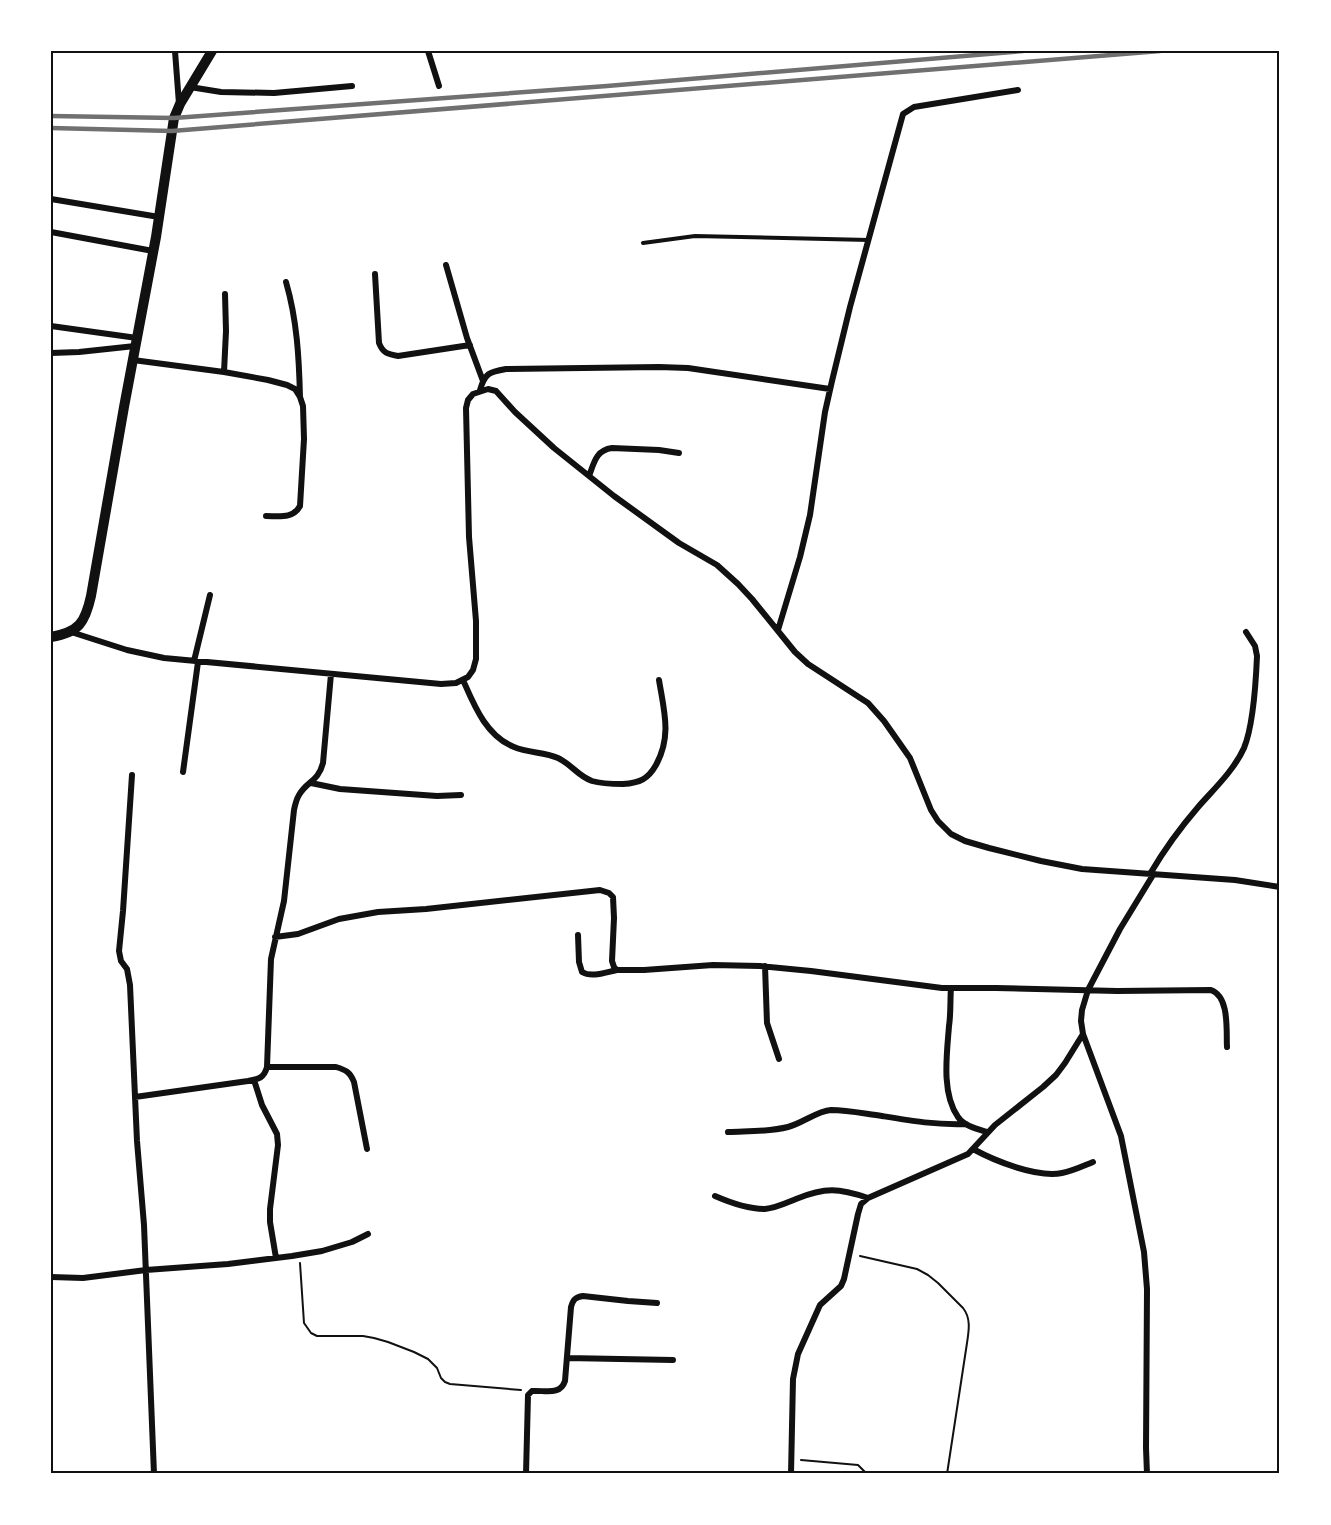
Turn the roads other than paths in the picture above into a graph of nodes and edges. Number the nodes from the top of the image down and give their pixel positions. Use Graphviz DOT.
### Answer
graph roads {
  1 [pos="175,51"];
  2 [pos="212,51"];
  3 [pos="428,51"];
  4 [pos="352,86"];
  5 [pos="439,86"];
  6 [pos="190,87"];
  7 [pos="1018,90"];
  8 [pos="180,104"];
  9 [pos="51,199"];
  10 [pos="159,217"];
  11 [pos="51,232"];
  12 [pos="868,240"];
  13 [pos="643,243"];
  14 [pos="154,251"];
  15 [pos="447,265"];
  16 [pos="375,274"];
  17 [pos="286,282"];
  18 [pos="225,294"];
  19 [pos="51,326"];
  20 [pos="136,342"];
  21 [pos="470,345"];
  22 [pos="51,353"];
  23 [pos="133,360"];
  24 [pos="224,372"];
  25 [pos="483,381"];
  26 [pos="830,389"];
  27 [pos="480,390"];
  28 [pos="300,397"];
  29 [pos="679,453"];
  30 [pos="589,476"];
  31 [pos="266,516"];
  32 [pos="210,595"];
  33 [pos="778,630"];
  34 [pos="70,632"];
  35 [pos="1246,632"];
  36 [pos="51,637"];
  37 [pos="196,662"];
  38 [pos="331,674"];
  39 [pos="463,680"];
  40 [pos="659,680"];
  41 [pos="183,772"];
  42 [pos="132,775"];
  43 [pos="311,783"];
  44 [pos="461,795"];
  45 [pos="1152,875"];
  46 [pos="1280,887"];
  47 [pos="578,935"];
  48 [pos="275,937"];
  49 [pos="765,966"];
  50 [pos="617,970"];
  51 [pos="951,988"];
  52 [pos="1088,990"];
  53 [pos="1083,1034"];
  54 [pos="1227,1047"];
  55 [pos="779,1059"];
  56 [pos="267,1067"];
  57 [pos="254,1080"];
  58 [pos="135,1097"];
  59 [pos="966,1124"];
  60 [pos="728,1132"];
  61 [pos="987,1132"];
  62 [pos="367,1149"];
  63 [pos="973,1149"];
  64 [pos="1093,1162"];
  65 [pos="716,1196"];
  66 [pos="868,1198"];
  67 [pos="368,1234"];
  68 [pos="276,1258"];
  69 [pos="146,1270"];
  70 [pos="51,1277"];
  71 [pos="657,1303"];
  72 [pos="567,1358"];
  73 [pos="674,1360"];
  74 [pos="154,1474"];
  75 [pos="526,1474"];
  76 [pos="791,1474"];
  77 [pos="1148,1474"];
  1 -- 8 [label="street"];
  2 -- 6 [label="street"];
  3 -- 5 [label="street"];
  4 -- 6 [label="street"];
  6 -- 8 [label="street"];
  7 -- 12 [label="street"];
  8 -- 10 [label="street"];
  9 -- 10 [label="street"];
  10 -- 14 [label="street"];
  11 -- 14 [label="street"];
  12 -- 13 [label="lane"];
  12 -- 26 [label="street"];
  14 -- 20 [label="street"];
  15 -- 21 [label="street"];
  16 -- 21 [label="street"];
  17 -- 28 [label="street"];
  18 -- 24 [label="street"];
  19 -- 20 [label="street"];
  20 -- 22 [label="street"];
  20 -- 23 [label="street"];
  21 -- 25 [label="street"];
  23 -- 24 [label="street"];
  23 -- 34 [label="street"];
  24 -- 28 [label="street"];
  25 -- 26 [label="street"];
  25 -- 27 [label="street"];
  26 -- 33 [label="street"];
  27 -- 30 [label="street"];
  27 -- 39 [label="street"];
  28 -- 31 [label="street"];
  29 -- 30 [label="street"];
  30 -- 33 [label="street"];
  32 -- 37 [label="street"];
  33 -- 45 [label="street"];
  34 -- 36 [label="street"];
  34 -- 37 [label="street"];
  35 -- 45 [label="street"];
  37 -- 38 [label="street"];
  37 -- 41 [label="street"];
  38 -- 39 [label="street"];
  38 -- 43 [label="street"];
  39 -- 40 [label="street"];
  42 -- 58 [label="street"];
  43 -- 44 [label="street"];
  43 -- 48 [label="street"];
  45 -- 46 [label="street"];
  45 -- 52 [label="street"];
  47 -- 50 [label="street"];
  48 -- 50 [label="street"];
  48 -- 56 [label="street"];
  49 -- 50 [label="street"];
  49 -- 51 [label="street"];
  49 -- 55 [label="street"];
  51 -- 52 [label="street"];
  51 -- 59 [label="street"];
  52 -- 53 [label="street"];
  52 -- 54 [label="street"];
  53 -- 61 [label="street"];
  53 -- 77 [label="street"];
  56 -- 57 [label="street"];
  56 -- 62 [label="street"];
  57 -- 58 [label="street"];
  57 -- 68 [label="street"];
  58 -- 69 [label="street"];
  59 -- 60 [label="street"];
  59 -- 61 [label="street"];
  61 -- 63 [label="street"];
  63 -- 64 [label="street"];
  63 -- 66 [label="street"];
  65 -- 66 [label="street"];
  66 -- 76 [label="street"];
  67 -- 68 [label="street"];
  68 -- 69 [label="street"];
  69 -- 70 [label="street"];
  69 -- 74 [label="street"];
  71 -- 72 [label="street"];
  72 -- 73 [label="street"];
  72 -- 75 [label="street"];
}
